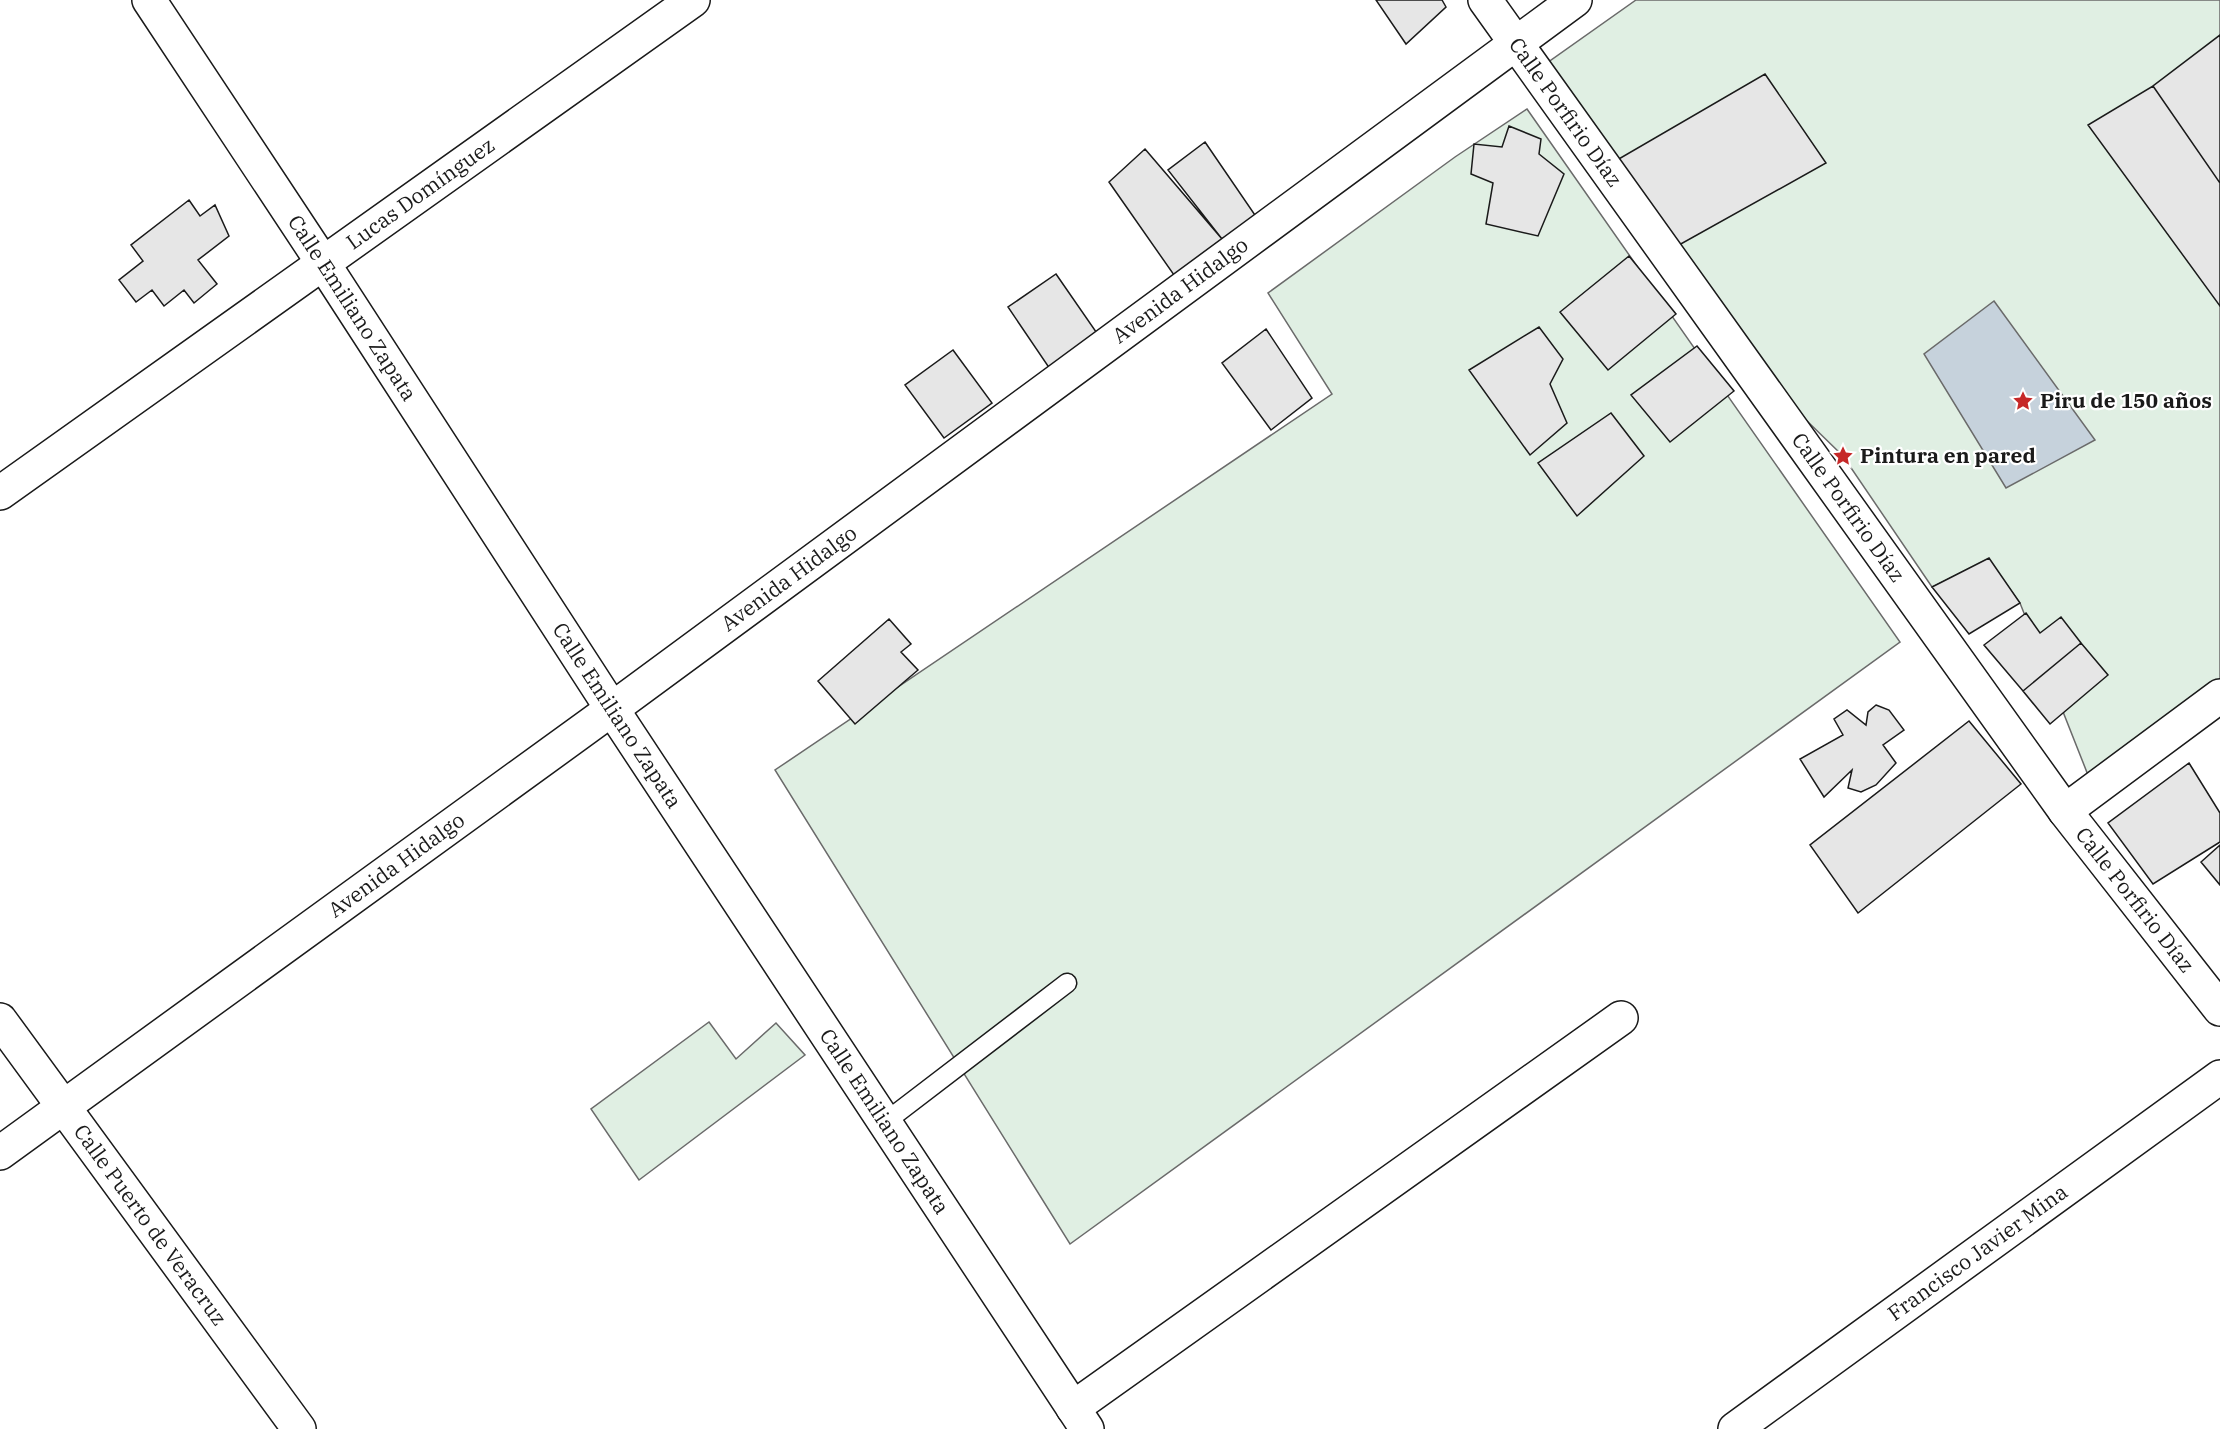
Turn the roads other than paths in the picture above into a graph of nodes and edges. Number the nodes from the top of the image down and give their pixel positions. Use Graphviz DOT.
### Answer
graph roads {
  1 [pos="149,0"];
  2 [pos="693,0"];
  3 [pos="1485,0"];
  4 [pos="1575,0"];
  5 [pos="1515,42"];
  6 [pos="323,263"];
  7 [pos="0,493"];
  8 [pos="2220,696"];
  9 [pos="612,710"];
  10 [pos="2065,811"];
  11 [pos="1067,983"];
  12 [pos="2220,1009"];
  13 [pos="1621,1018"];
  14 [pos="0,1020"];
  15 [pos="2220,1077"];
  16 [pos="64,1106"];
  17 [pos="884,1123"];
  18 [pos="0,1153"];
  19 [pos="1080,1419"];
  20 [pos="299,1429"];
  21 [pos="1735,1429"];
  1 -- 6 [label="street, Calle Emiliano Zapata"];
  2 -- 6 [label="street, Lucas Domínguez"];
  3 -- 5 [label="street, Calle Porfirio Díaz"];
  4 -- 5 [label="street, Avenida Hidalgo"];
  5 -- 9 [label="street, Avenida Hidalgo"];
  5 -- 10 [label="street, Calle Porfirio Díaz"];
  6 -- 7 [label="street, Lucas Domínguez"];
  6 -- 9 [label="street, Calle Emiliano Zapata"];
  8 -- 10 [label="street"];
  9 -- 16 [label="street, Avenida Hidalgo"];
  9 -- 17 [label="street, Calle Emiliano Zapata"];
  10 -- 12 [label="street, Calle Porfirio Díaz"];
  11 -- 17 [label="lane"];
  13 -- 19 [label="street"];
  14 -- 16 [label="street, Calle Puerto de Veracruz"];
  15 -- 21 [label="street, Francisco Javier Mina"];
  16 -- 18 [label="street, Avenida Hidalgo"];
  16 -- 20 [label="street, Calle Puerto de Veracruz"];
  17 -- 19 [label="street, Calle Emiliano Zapata"];
}
